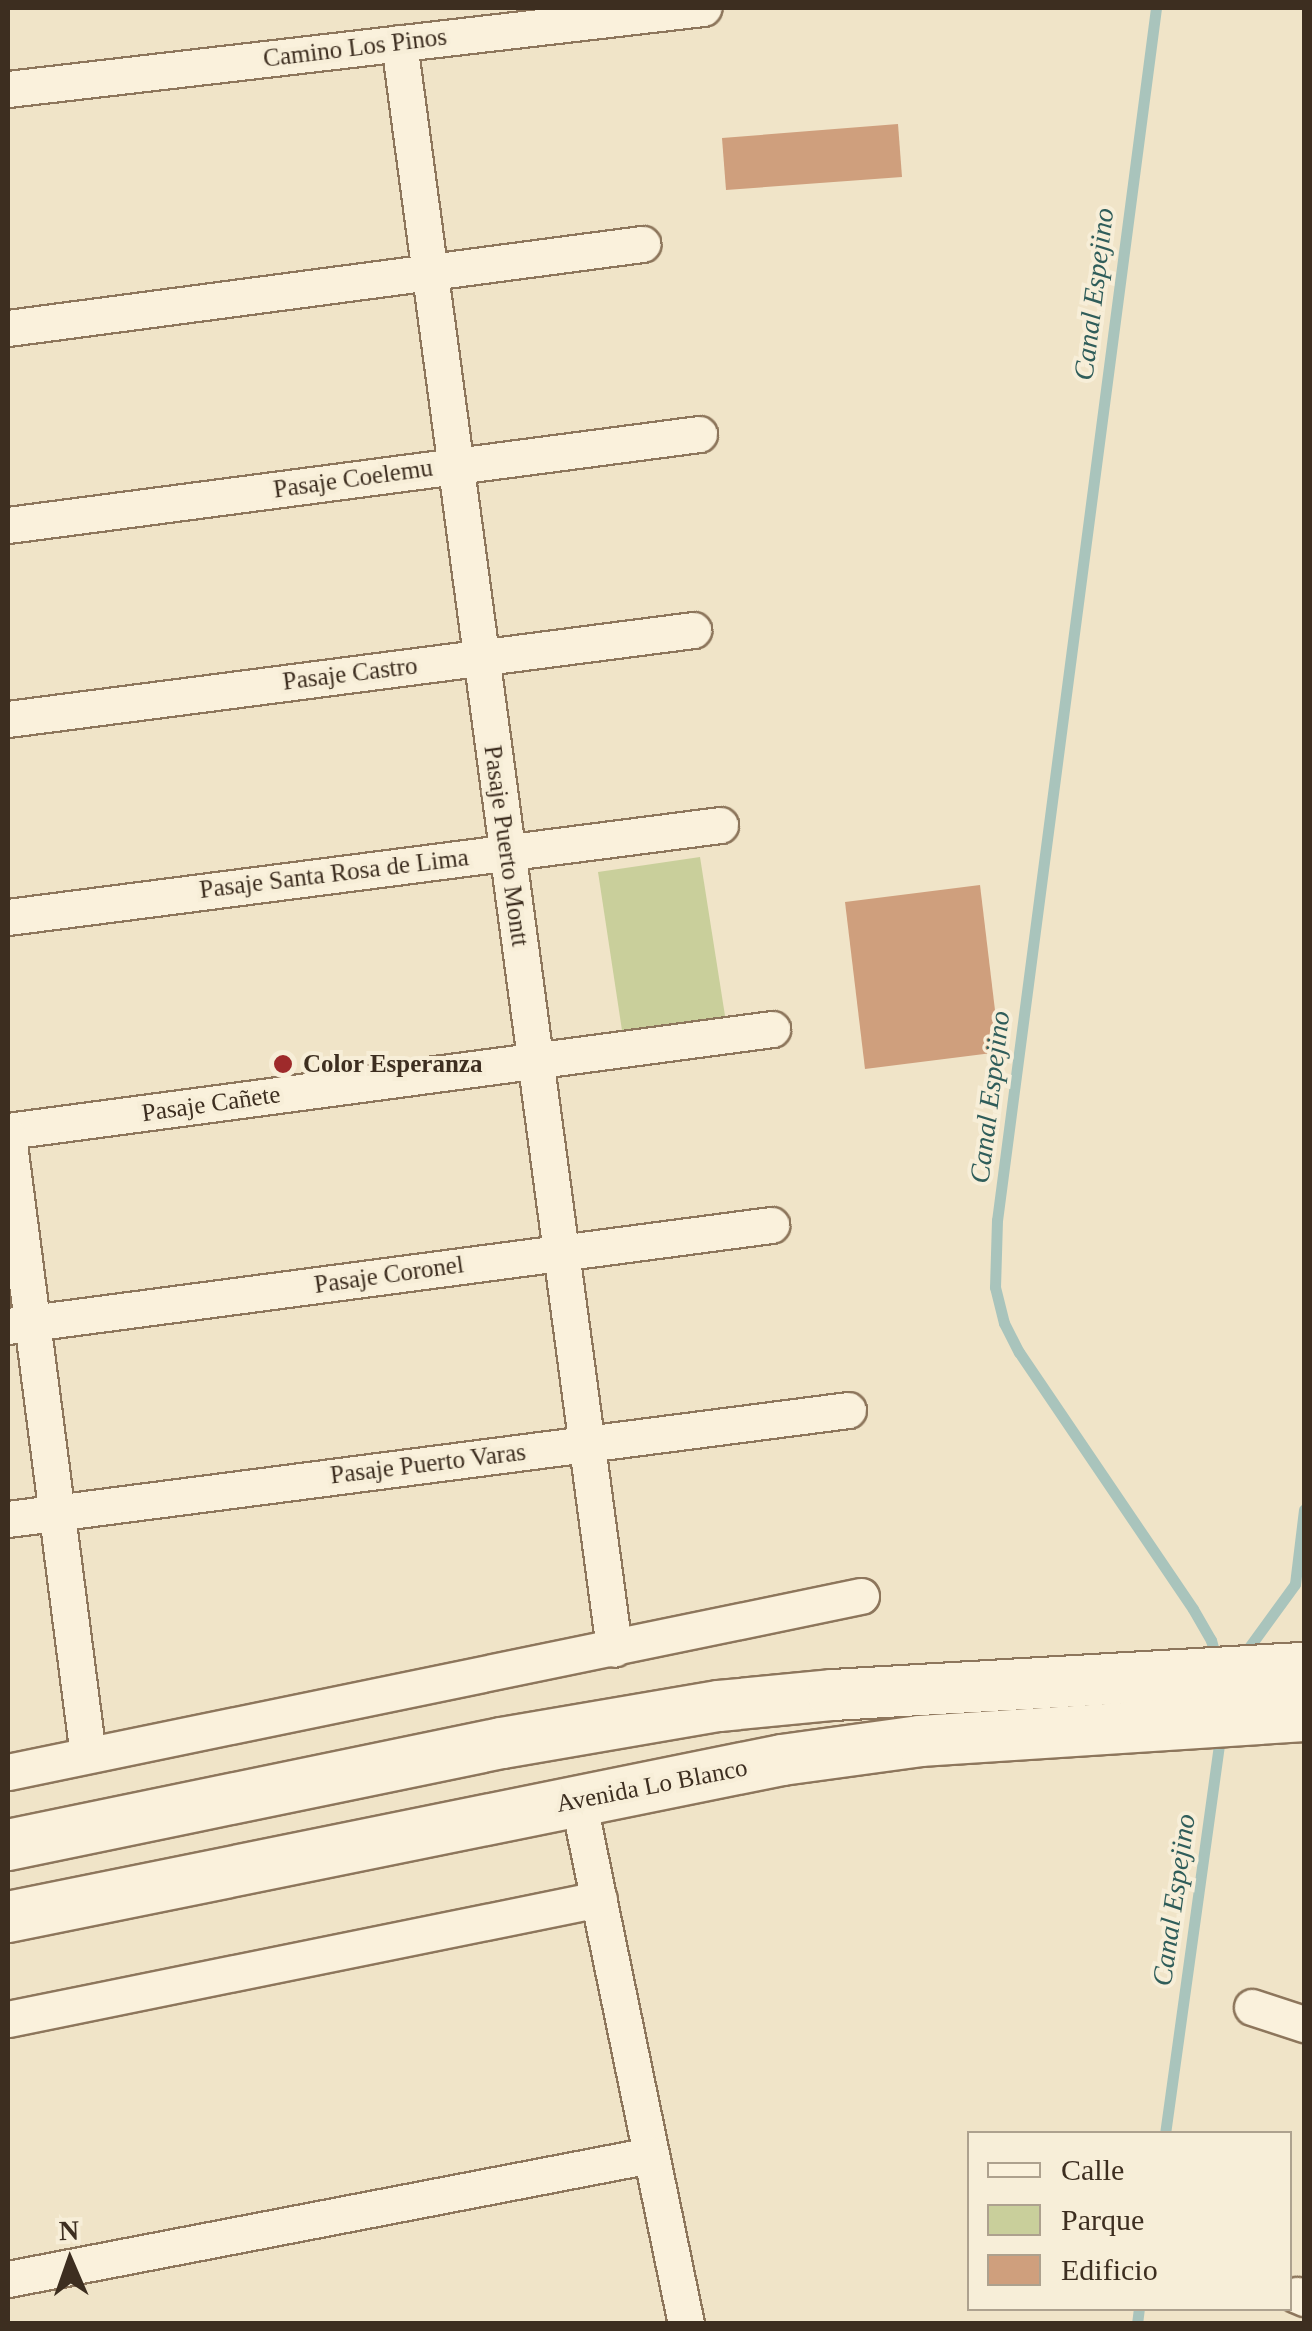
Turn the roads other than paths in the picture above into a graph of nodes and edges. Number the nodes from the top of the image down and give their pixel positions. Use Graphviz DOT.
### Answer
graph roads {
  1 [pos="703,8"];
  2 [pos="399,43"];
  3 [pos="8,89"];
  4 [pos="642,244"];
  5 [pos="430,272"];
  6 [pos="8,328"];
  7 [pos="699,434"];
  8 [pos="456,465"];
  9 [pos="8,524"];
  10 [pos="693,630"];
  11 [pos="481,658"];
  12 [pos="8,719"];
  13 [pos="720,824"];
  14 [pos="507,852"];
  15 [pos="8,917"];
  16 [pos="772,1029"];
  17 [pos="536,1060"];
  18 [pos="8,1134"];
  19 [pos="771,1225"];
  20 [pos="561,1252"];
  21 [pos="20,1324"];
  22 [pos="848,1410"];
  23 [pos="586,1444"];
  24 [pos="56,1512"];
  25 [pos="8,1519"];
  26 [pos="861,1596"];
  27 [pos="614,1649"];
  28 [pos="1301,1693"];
  29 [pos="1171,1699"];
  30 [pos="88,1755"];
  31 [pos="8,1772"];
  32 [pos="578,1800"];
  33 [pos="8,1845"];
  34 [pos="599,1900"];
  35 [pos="8,1917"];
  36 [pos="1252,2007"];
  37 [pos="8,2020"];
  38 [pos="1304,2024"];
  39 [pos="651,2155"];
  40 [pos="8,2279"];
  41 [pos="686,2324"];
  1 -- 2 [label="street, Camino Los Pinos"];
  2 -- 3 [label="street, Camino Los Pinos"];
  2 -- 5 [label="street, Pasaje Puerto Montt"];
  4 -- 5 [label="street"];
  5 -- 6 [label="street"];
  5 -- 8 [label="street, Pasaje Puerto Montt"];
  7 -- 8 [label="street, Pasaje Coelemu"];
  8 -- 9 [label="street, Pasaje Coelemu"];
  8 -- 11 [label="street, Pasaje Puerto Montt"];
  10 -- 11 [label="street, Pasaje Castro"];
  11 -- 12 [label="street, Pasaje Castro"];
  11 -- 14 [label="street, Pasaje Puerto Montt"];
  13 -- 14 [label="street, Pasaje Santa Rosa de Lima"];
  14 -- 15 [label="street, Pasaje Santa Rosa de Lima"];
  14 -- 17 [label="street, Pasaje Puerto Montt"];
  16 -- 17 [label="street, Pasaje Cañete"];
  17 -- 18 [label="street, Pasaje Cañete"];
  17 -- 20 [label="street, Pasaje Puerto Montt"];
  18 -- 21 [label="street"];
  19 -- 20 [label="street, Pasaje Coronel"];
  20 -- 21 [label="street, Pasaje Coronel"];
  20 -- 23 [label="street, Pasaje Puerto Montt"];
  21 -- 24 [label="street"];
  22 -- 23 [label="street, Pasaje Puerto Varas"];
  23 -- 24 [label="street, Pasaje Puerto Varas"];
  23 -- 27 [label="street, Pasaje Puerto Montt"];
  24 -- 25 [label="street, Pasaje Puerto Varas"];
  24 -- 30 [label="street"];
  26 -- 27 [label="street"];
  27 -- 30 [label="street"];
  28 -- 29 [label="main road, Avenida Lo Blanco"];
  29 -- 32 [label="main road, Avenida Lo Blanco"];
  29 -- 33 [label="main road, Avenida Lo Blanco"];
  30 -- 31 [label="street"];
  32 -- 34 [label="street"];
  32 -- 35 [label="main road, Avenida Lo Blanco"];
  34 -- 37 [label="street"];
  34 -- 39 [label="street"];
  36 -- 38 [label="street"];
  39 -- 40 [label="street"];
  39 -- 41 [label="street"];
}
